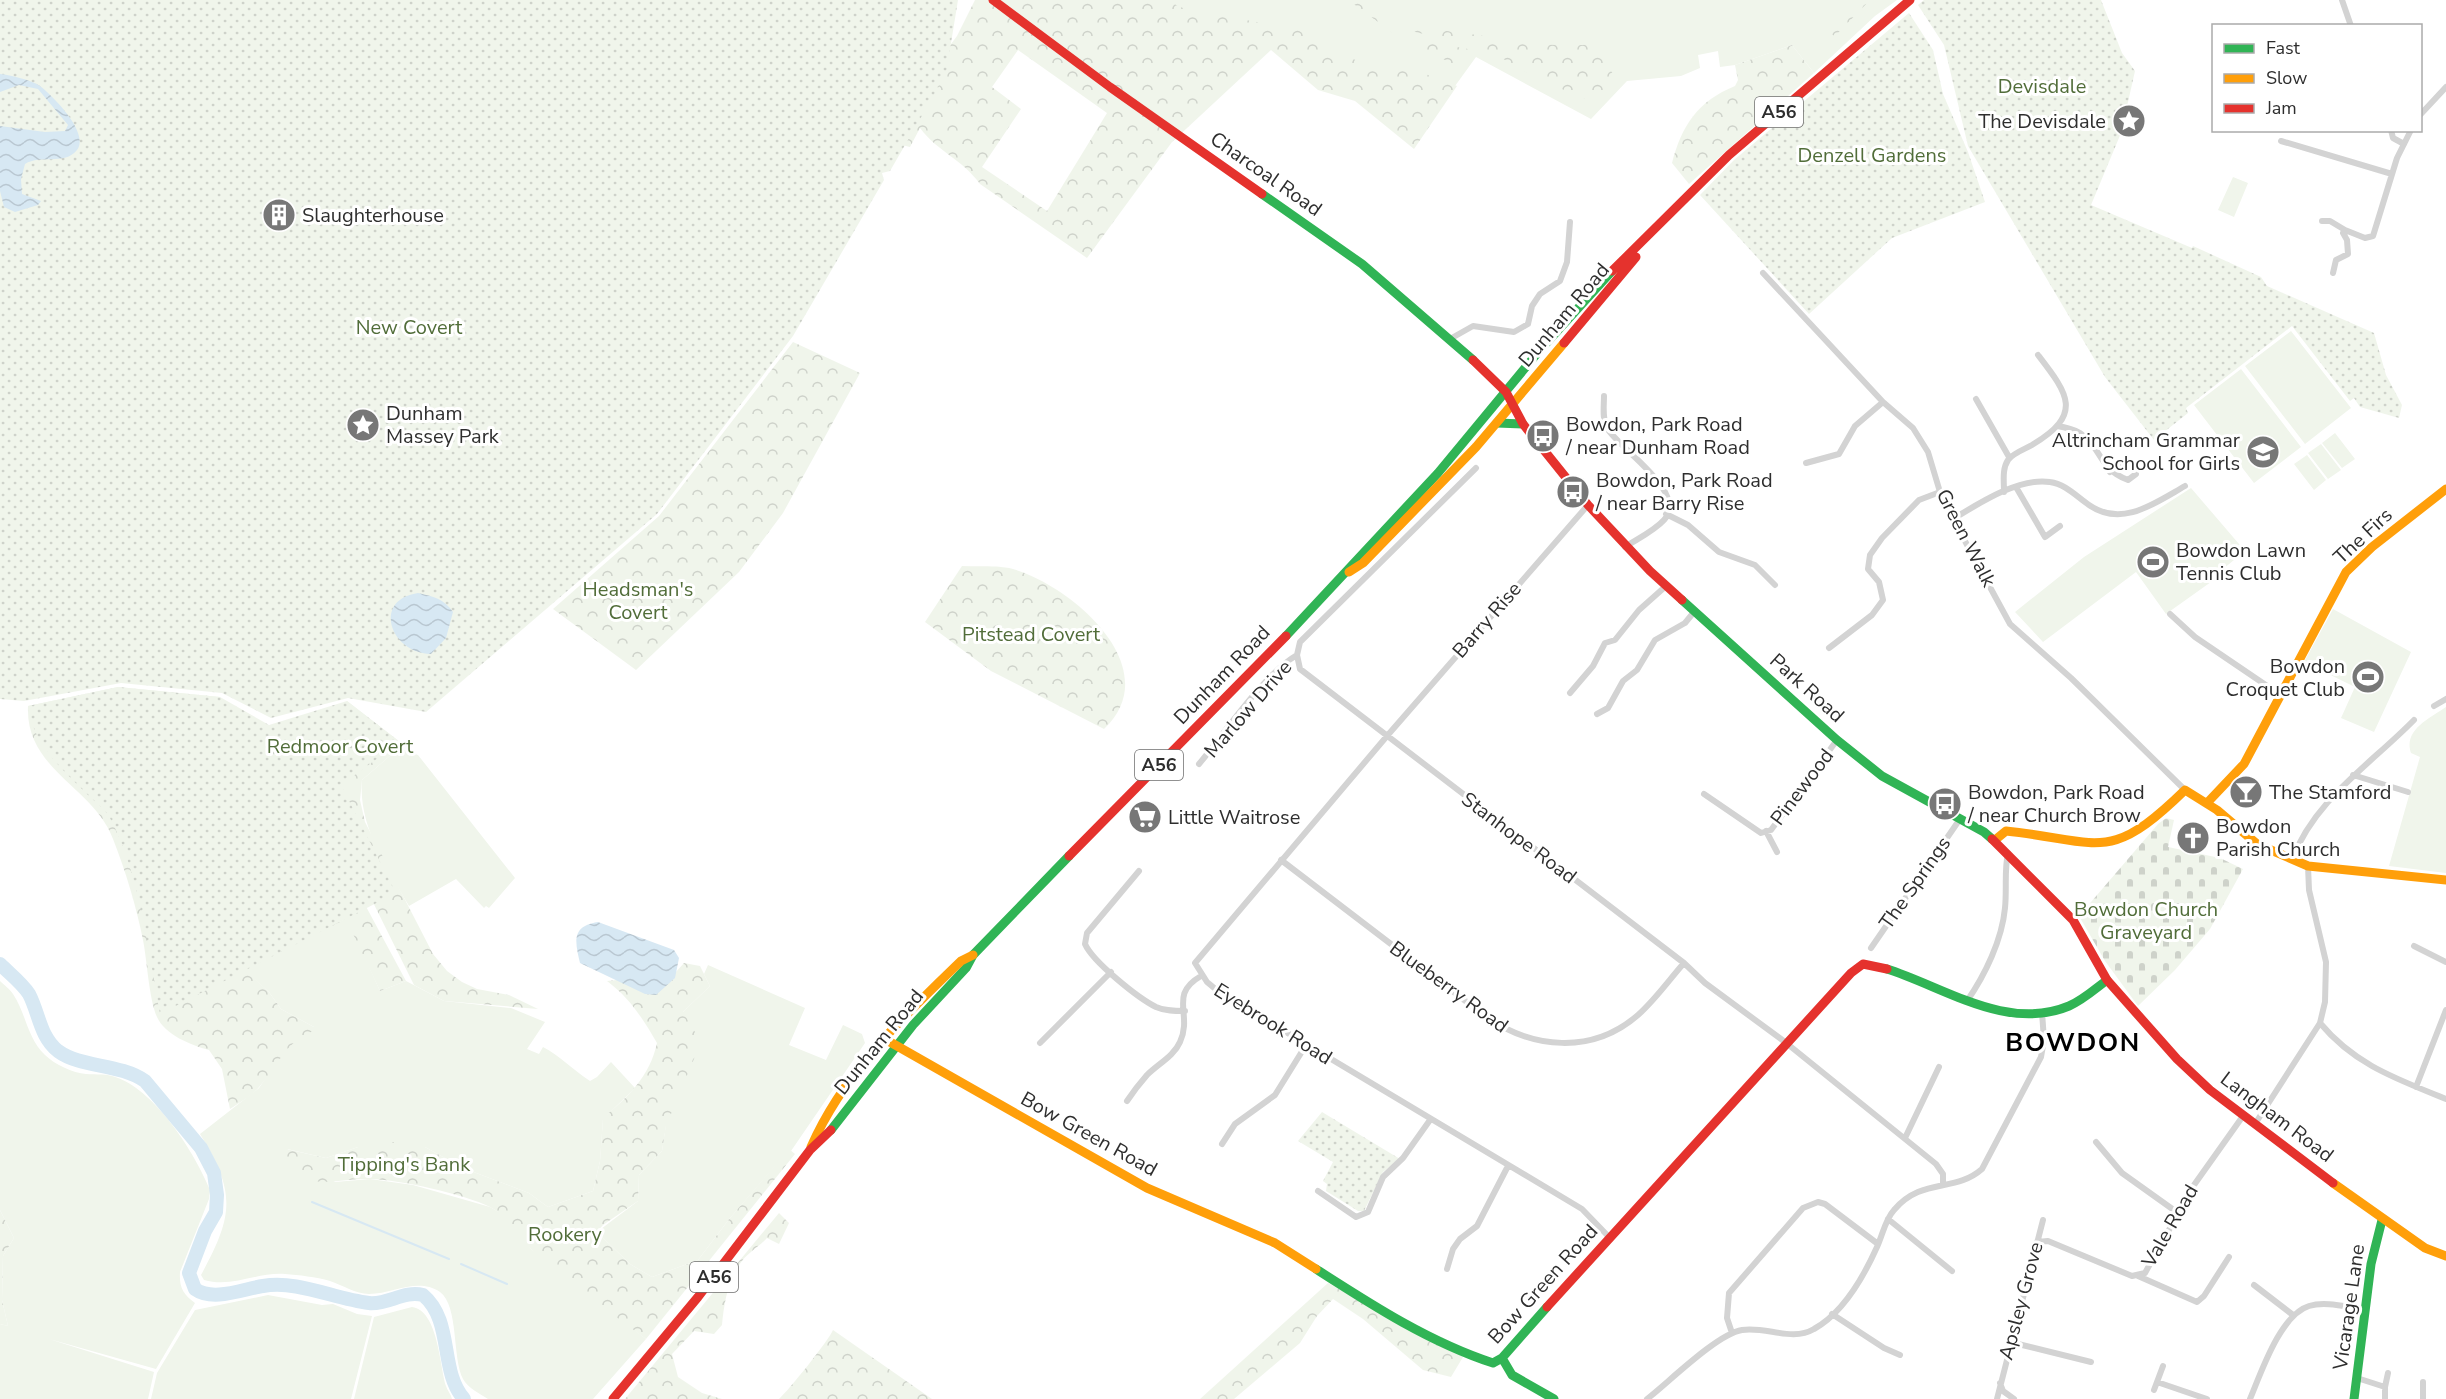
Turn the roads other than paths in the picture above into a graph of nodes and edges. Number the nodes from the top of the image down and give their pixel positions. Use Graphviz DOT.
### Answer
graph roads {
  1 [pos="993,0"];
  2 [pos="1910,0"];
  3 [pos="2342,0"];
  4 [pos="2349,24"];
  5 [pos="2446,87"];
  6 [pos="2422,114"];
  7 [pos="2392,132"];
  8 [pos="2410,132"];
  9 [pos="2281,141"];
  10 [pos="2403,144"];
  11 [pos="2392,174"];
  12 [pos="2322,221"];
  13 [pos="1570,222"];
  14 [pos="2345,230"];
  15 [pos="1656,231"];
  16 [pos="1763,273"];
  17 [pos="2333,273"];
  18 [pos="1450,339"];
  19 [pos="2038,355"];
  20 [pos="1535,375"];
  21 [pos="1506,392"];
  22 [pos="1604,396"];
  23 [pos="1976,399"];
  24 [pos="1883,402"];
  25 [pos="1511,407"];
  26 [pos="1497,423"];
  27 [pos="1523,424"];
  28 [pos="2057,426"];
  29 [pos="1478,427"];
  30 [pos="2009,457"];
  31 [pos="1806,463"];
  32 [pos="1476,468"];
  33 [pos="2110,472"];
  34 [pos="2185,486"];
  35 [pos="2016,487"];
  36 [pos="2446,489"];
  37 [pos="1940,492"];
  38 [pos="2004,492"];
  39 [pos="1588,505"];
  40 [pos="1666,514"];
  41 [pos="1953,519"];
  42 [pos="2060,526"];
  43 [pos="1625,547"];
  44 [pos="1346,574"];
  45 [pos="1775,585"];
  46 [pos="1666,586"];
  47 [pos="1694,612"];
  48 [pos="2170,614"];
  49 [pos="1829,648"];
  50 [pos="1297,655"];
  51 [pos="1570,693"];
  52 [pos="2279,694"];
  53 [pos="2446,699"];
  54 [pos="2434,706"];
  55 [pos="1597,714"];
  56 [pos="2414,720"];
  57 [pos="1387,736"];
  58 [pos="1838,740"];
  59 [pos="1199,764"];
  60 [pos="2353,775"];
  61 [pos="2387,786"];
  62 [pos="2185,790"];
  63 [pos="2408,792"];
  64 [pos="1704,794"];
  65 [pos="2384,794"];
  66 [pos="2207,803"];
  67 [pos="1960,819"];
  68 [pos="1766,831"];
  69 [pos="1995,840"];
  70 [pos="1777,852"];
  71 [pos="2008,853"];
  72 [pos="1281,860"];
  73 [pos="2292,860"];
  74 [pos="2308,866"];
  75 [pos="1140,871"];
  76 [pos="2446,880"];
  77 [pos="2414,946"];
  78 [pos="1871,948"];
  79 [pos="973,956"];
  80 [pos="2446,962"];
  81 [pos="1684,963"];
  82 [pos="1111,972"];
  83 [pos="1201,976"];
  84 [pos="2107,980"];
  85 [pos="1966,1001"];
  86 [pos="2446,1010"];
  87 [pos="1185,1011"];
  88 [pos="2042,1012"];
  89 [pos="2320,1023"];
  90 [pos="883,1038"];
  91 [pos="1785,1042"];
  92 [pos="1040,1044"];
  93 [pos="1306,1045"];
  94 [pos="895,1047"];
  95 [pos="1939,1067"];
  96 [pos="2416,1087"];
  97 [pos="2446,1099"];
  98 [pos="1127,1101"];
  99 [pos="2242,1116"];
  100 [pos="1430,1120"];
  101 [pos="2255,1124"];
  102 [pos="1905,1138"];
  103 [pos="2096,1142"];
  104 [pos="1222,1144"];
  105 [pos="810,1150"];
  106 [pos="1508,1166"];
  107 [pos="1943,1184"];
  108 [pos="1318,1191"];
  109 [pos="2178,1213"];
  110 [pos="1888,1219"];
  111 [pos="2043,1220"];
  112 [pos="2382,1220"];
  113 [pos="1609,1237"];
  114 [pos="2037,1242"];
  115 [pos="1878,1244"];
  116 [pos="2446,1256"];
  117 [pos="2229,1257"];
  118 [pos="1447,1269"];
  119 [pos="1952,1271"];
  120 [pos="2138,1276"];
  121 [pos="2254,1285"];
  122 [pos="2365,1309"];
  123 [pos="1832,1314"];
  124 [pos="2293,1315"];
  125 [pos="1732,1333"];
  126 [pos="2010,1342"];
  127 [pos="1900,1354"];
  128 [pos="1502,1358"];
  129 [pos="2091,1362"];
  130 [pos="2163,1366"];
  131 [pos="2388,1373"];
  132 [pos="2357,1378"];
  133 [pos="2000,1382"];
  134 [pos="2157,1382"];
  135 [pos="2423,1382"];
  136 [pos="2385,1386"];
  137 [pos="2154,1390"];
  138 [pos="613,1399"];
  139 [pos="1554,1399"];
  140 [pos="1647,1399"];
  141 [pos="1996,1399"];
  142 [pos="2014,1399"];
  143 [pos="2207,1399"];
  144 [pos="2250,1399"];
  145 [pos="2354,1399"];
  146 [pos="2385,1399"];
  147 [pos="2422,1399"];
  1 -- 18 [label="main road, Charcoal Road"];
  2 -- 15 [label="main road, Dunham Road / A56"];
  3 -- 4 [label="street"];
  5 -- 6 [label="street"];
  7 -- 10 [label="street"];
  8 -- 10 [label="street"];
  9 -- 11 [label="street"];
  10 -- 11 [label="street"];
  11 -- 14 [label="street"];
  12 -- 14 [label="street"];
  13 -- 18 [label="street"];
  14 -- 17 [label="street"];
  15 -- 20 [label="main road, Dunham Road / A56"];
  15 -- 21 [label="main road, Dunham Road / A56"];
  16 -- 24 [label="street, Green Walk"];
  18 -- 21 [label="main road, Charcoal Road"];
  19 -- 28 [label="street"];
  20 -- 21 [label="main road"];
  20 -- 25 [label="main road, Dunham Road / A56"];
  21 -- 25 [label="main road, Park Road"];
  21 -- 29 [label="main road, Dunham Road / A56"];
  22 -- 40 [label="street"];
  23 -- 30 [label="street"];
  24 -- 31 [label="street"];
  24 -- 37 [label="street, Green Walk"];
  25 -- 26 [label="main road, Dunham Road / A56"];
  25 -- 27 [label="main road, Park Road"];
  25 -- 29 [label="main road"];
  26 -- 27 [label="main road"];
  26 -- 44 [label="main road, Dunham Road / A56"];
  27 -- 39 [label="main road, Park Road"];
  28 -- 30 [label="street"];
  28 -- 33 [label="street"];
  29 -- 44 [label="main road, Dunham Road / A56"];
  30 -- 38 [label="street"];
  32 -- 50 [label="street"];
  34 -- 35 [label="street"];
  35 -- 38 [label="street"];
  35 -- 42 [label="street"];
  36 -- 52 [label="main road, The Firs"];
  37 -- 41 [label="street, Green Walk"];
  37 -- 49 [label="street"];
  38 -- 41 [label="street"];
  39 -- 43 [label="main road, Park Road"];
  39 -- 57 [label="street, Barry Rise"];
  40 -- 43 [label="street"];
  40 -- 45 [label="street"];
  41 -- 62 [label="street, Green Walk"];
  43 -- 46 [label="main road, Park Road"];
  44 -- 79 [label="main road, Dunham Road / A56"];
  46 -- 47 [label="main road, Park Road"];
  46 -- 51 [label="street"];
  47 -- 55 [label="street"];
  47 -- 58 [label="main road, Park Road"];
  48 -- 52 [label="street"];
  50 -- 57 [label="street, Stanhope Road"];
  50 -- 59 [label="street, Marlow Drive"];
  52 -- 66 [label="main road, The Firs"];
  53 -- 54 [label="street"];
  56 -- 60 [label="street"];
  57 -- 72 [label="street, Eyebrook Road"];
  57 -- 81 [label="street, Stanhope Road"];
  58 -- 67 [label="main road, Park Road"];
  58 -- 68 [label="street, Pinewood"];
  60 -- 61 [label="street"];
  60 -- 73 [label="street"];
  61 -- 63 [label="street"];
  61 -- 65 [label="street"];
  62 -- 66 [label="main road"];
  62 -- 69 [label="main road"];
  64 -- 68 [label="street, Pinewood"];
  66 -- 73 [label="main road"];
  67 -- 69 [label="main road, Park Road"];
  67 -- 78 [label="street, The Springs"];
  68 -- 70 [label="street, Pinewood"];
  69 -- 71 [label="main road, Park Road"];
  71 -- 84 [label="main road, Park Road"];
  71 -- 85 [label="street"];
  72 -- 81 [label="street, Blueberry Road"];
  72 -- 83 [label="street, Eyebrook Road"];
  73 -- 74 [label="main road"];
  74 -- 76 [label="main road"];
  74 -- 89 [label="street"];
  75 -- 82 [label="street"];
  77 -- 80 [label="street"];
  79 -- 90 [label="main road, Dunham Road / A56"];
  79 -- 94 [label="main road, Dunham Road / A56"];
  81 -- 91 [label="street, Stanhope Road"];
  82 -- 87 [label="street"];
  82 -- 92 [label="street"];
  83 -- 87 [label="street"];
  83 -- 93 [label="street, Eyebrook Road"];
  84 -- 88 [label="main road, Bow Green Road"];
  84 -- 99 [label="main road, Langham Road"];
  85 -- 88 [label="main road, Bow Green Road"];
  85 -- 91 [label="main road, Bow Green Road"];
  86 -- 96 [label="street"];
  87 -- 98 [label="street"];
  88 -- 107 [label="street"];
  89 -- 96 [label="street"];
  89 -- 101 [label="street"];
  90 -- 94 [label="main road, Bow Green Road"];
  90 -- 105 [label="main road, Dunham Road / A56"];
  91 -- 102 [label="street, Stanhope Road"];
  91 -- 113 [label="main road, Bow Green Road"];
  93 -- 100 [label="street, Eyebrook Road"];
  93 -- 104 [label="street"];
  94 -- 105 [label="main road, Dunham Road / A56"];
  94 -- 128 [label="main road, Bow Green Road"];
  95 -- 102 [label="street"];
  96 -- 97 [label="street"];
  99 -- 101 [label="main road, Langham Road"];
  99 -- 109 [label="street, Vale Road"];
  100 -- 106 [label="street, Eyebrook Road"];
  100 -- 108 [label="street"];
  101 -- 112 [label="main road, Langham Road"];
  102 -- 107 [label="street, Stanhope Road"];
  103 -- 109 [label="street"];
  105 -- 138 [label="main road, Dunham Road / A56"];
  106 -- 113 [label="street, Eyebrook Road"];
  106 -- 118 [label="street"];
  107 -- 110 [label="street"];
  109 -- 120 [label="street, Vale Road"];
  110 -- 115 [label="street"];
  110 -- 119 [label="street"];
  111 -- 114 [label="street, Apsley Grove"];
  112 -- 116 [label="main road, Langham Road"];
  112 -- 122 [label="main road, Vicarage Lane"];
  113 -- 128 [label="main road, Bow Green Road"];
  114 -- 120 [label="street, Vale Road"];
  114 -- 126 [label="street, Apsley Grove"];
  115 -- 123 [label="street"];
  115 -- 125 [label="street"];
  117 -- 120 [label="street"];
  121 -- 124 [label="street"];
  122 -- 124 [label="street"];
  122 -- 132 [label="main road, Vicarage Lane"];
  123 -- 125 [label="street"];
  123 -- 127 [label="street"];
  124 -- 144 [label="street"];
  125 -- 140 [label="street"];
  126 -- 129 [label="street"];
  126 -- 133 [label="street, Apsley Grove"];
  128 -- 139 [label="main road"];
  130 -- 134 [label="street"];
  131 -- 136 [label="street"];
  132 -- 136 [label="street"];
  132 -- 145 [label="main road, Vicarage Lane"];
  133 -- 141 [label="street, Apsley Grove"];
  133 -- 142 [label="street, Apsley Grove"];
  134 -- 137 [label="street"];
  134 -- 143 [label="street"];
  135 -- 147 [label="street"];
  136 -- 146 [label="street"];
}
